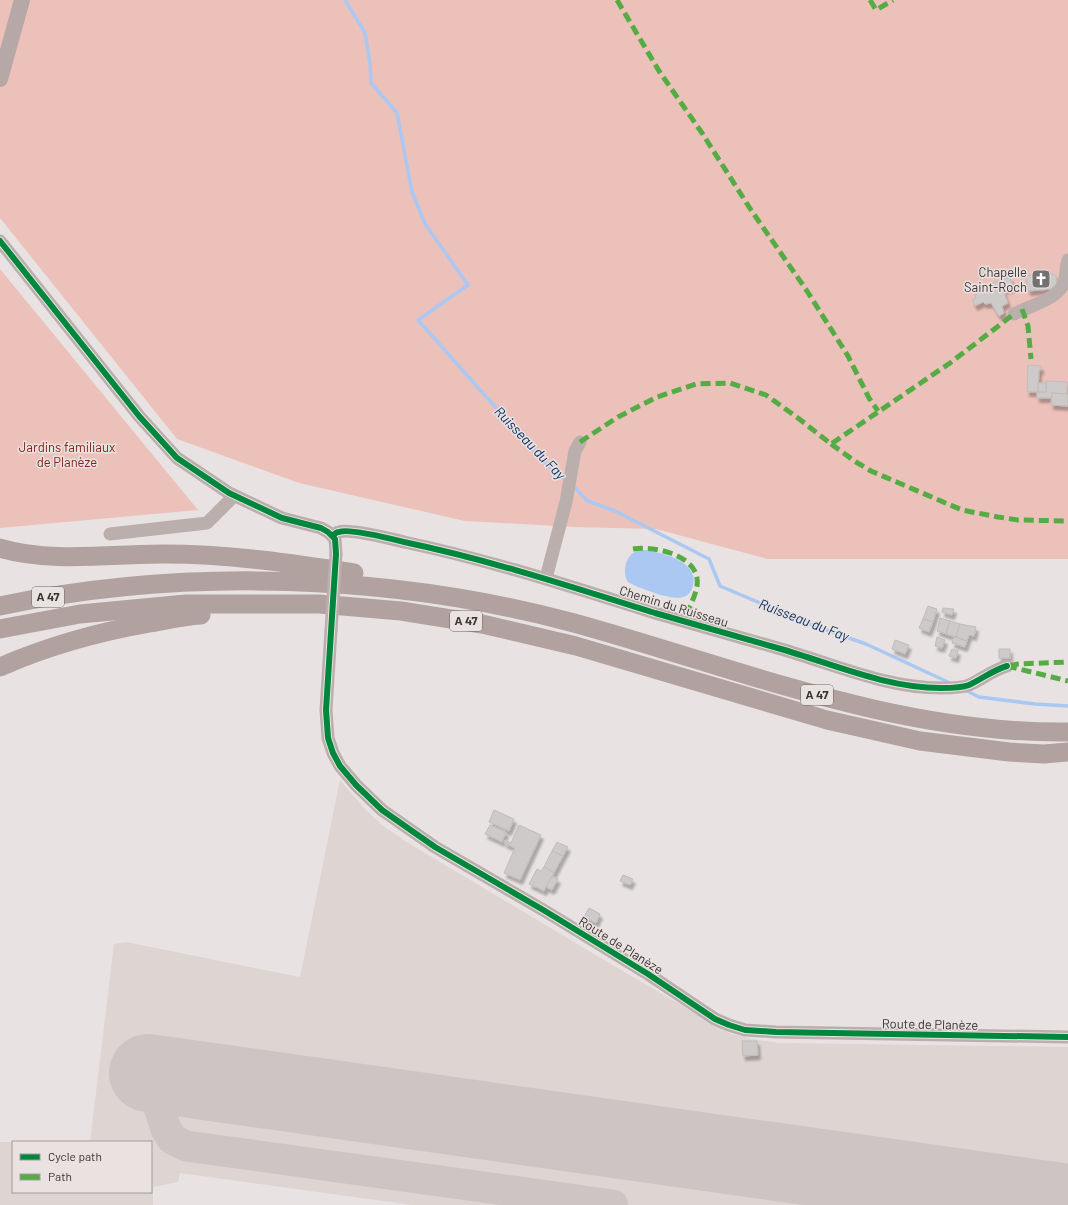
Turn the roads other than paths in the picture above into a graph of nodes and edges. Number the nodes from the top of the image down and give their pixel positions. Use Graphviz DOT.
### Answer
graph roads {
  1 [pos="22,0"];
  2 [pos="0,79"];
  3 [pos="0,241"];
  4 [pos="1068,260"];
  5 [pos="1014,314"];
  6 [pos="580,442"];
  7 [pos="234,496"];
  8 [pos="110,534"];
  9 [pos="333,536"];
  10 [pos="0,548"];
  11 [pos="546,578"];
  12 [pos="408,591"];
  13 [pos="276,604"];
  14 [pos="0,606"];
  15 [pos="0,629"];
  16 [pos="1007,666"];
  17 [pos="0,667"];
  18 [pos="1068,732"];
  19 [pos="1068,752"];
  20 [pos="1068,1037"];
  1 -- 2 [label="main road"];
  3 -- 7 [label="street"];
  4 -- 5 [label="street"];
  6 -- 11 [label="street"];
  7 -- 8 [label="street"];
  7 -- 9 [label="street"];
  9 -- 11 [label="street, Chemin du Ruisseau"];
  9 -- 20 [label="street, Route de Planèze, bridge"];
  10 -- 12 [label="highway"];
  11 -- 16 [label="street, Chemin du Ruisseau"];
  12 -- 14 [label="highway, A 47"];
  12 -- 18 [label="highway, A 47"];
  13 -- 15 [label="highway, A 47"];
  13 -- 17 [label="highway"];
  13 -- 19 [label="highway, A 47"];
}
